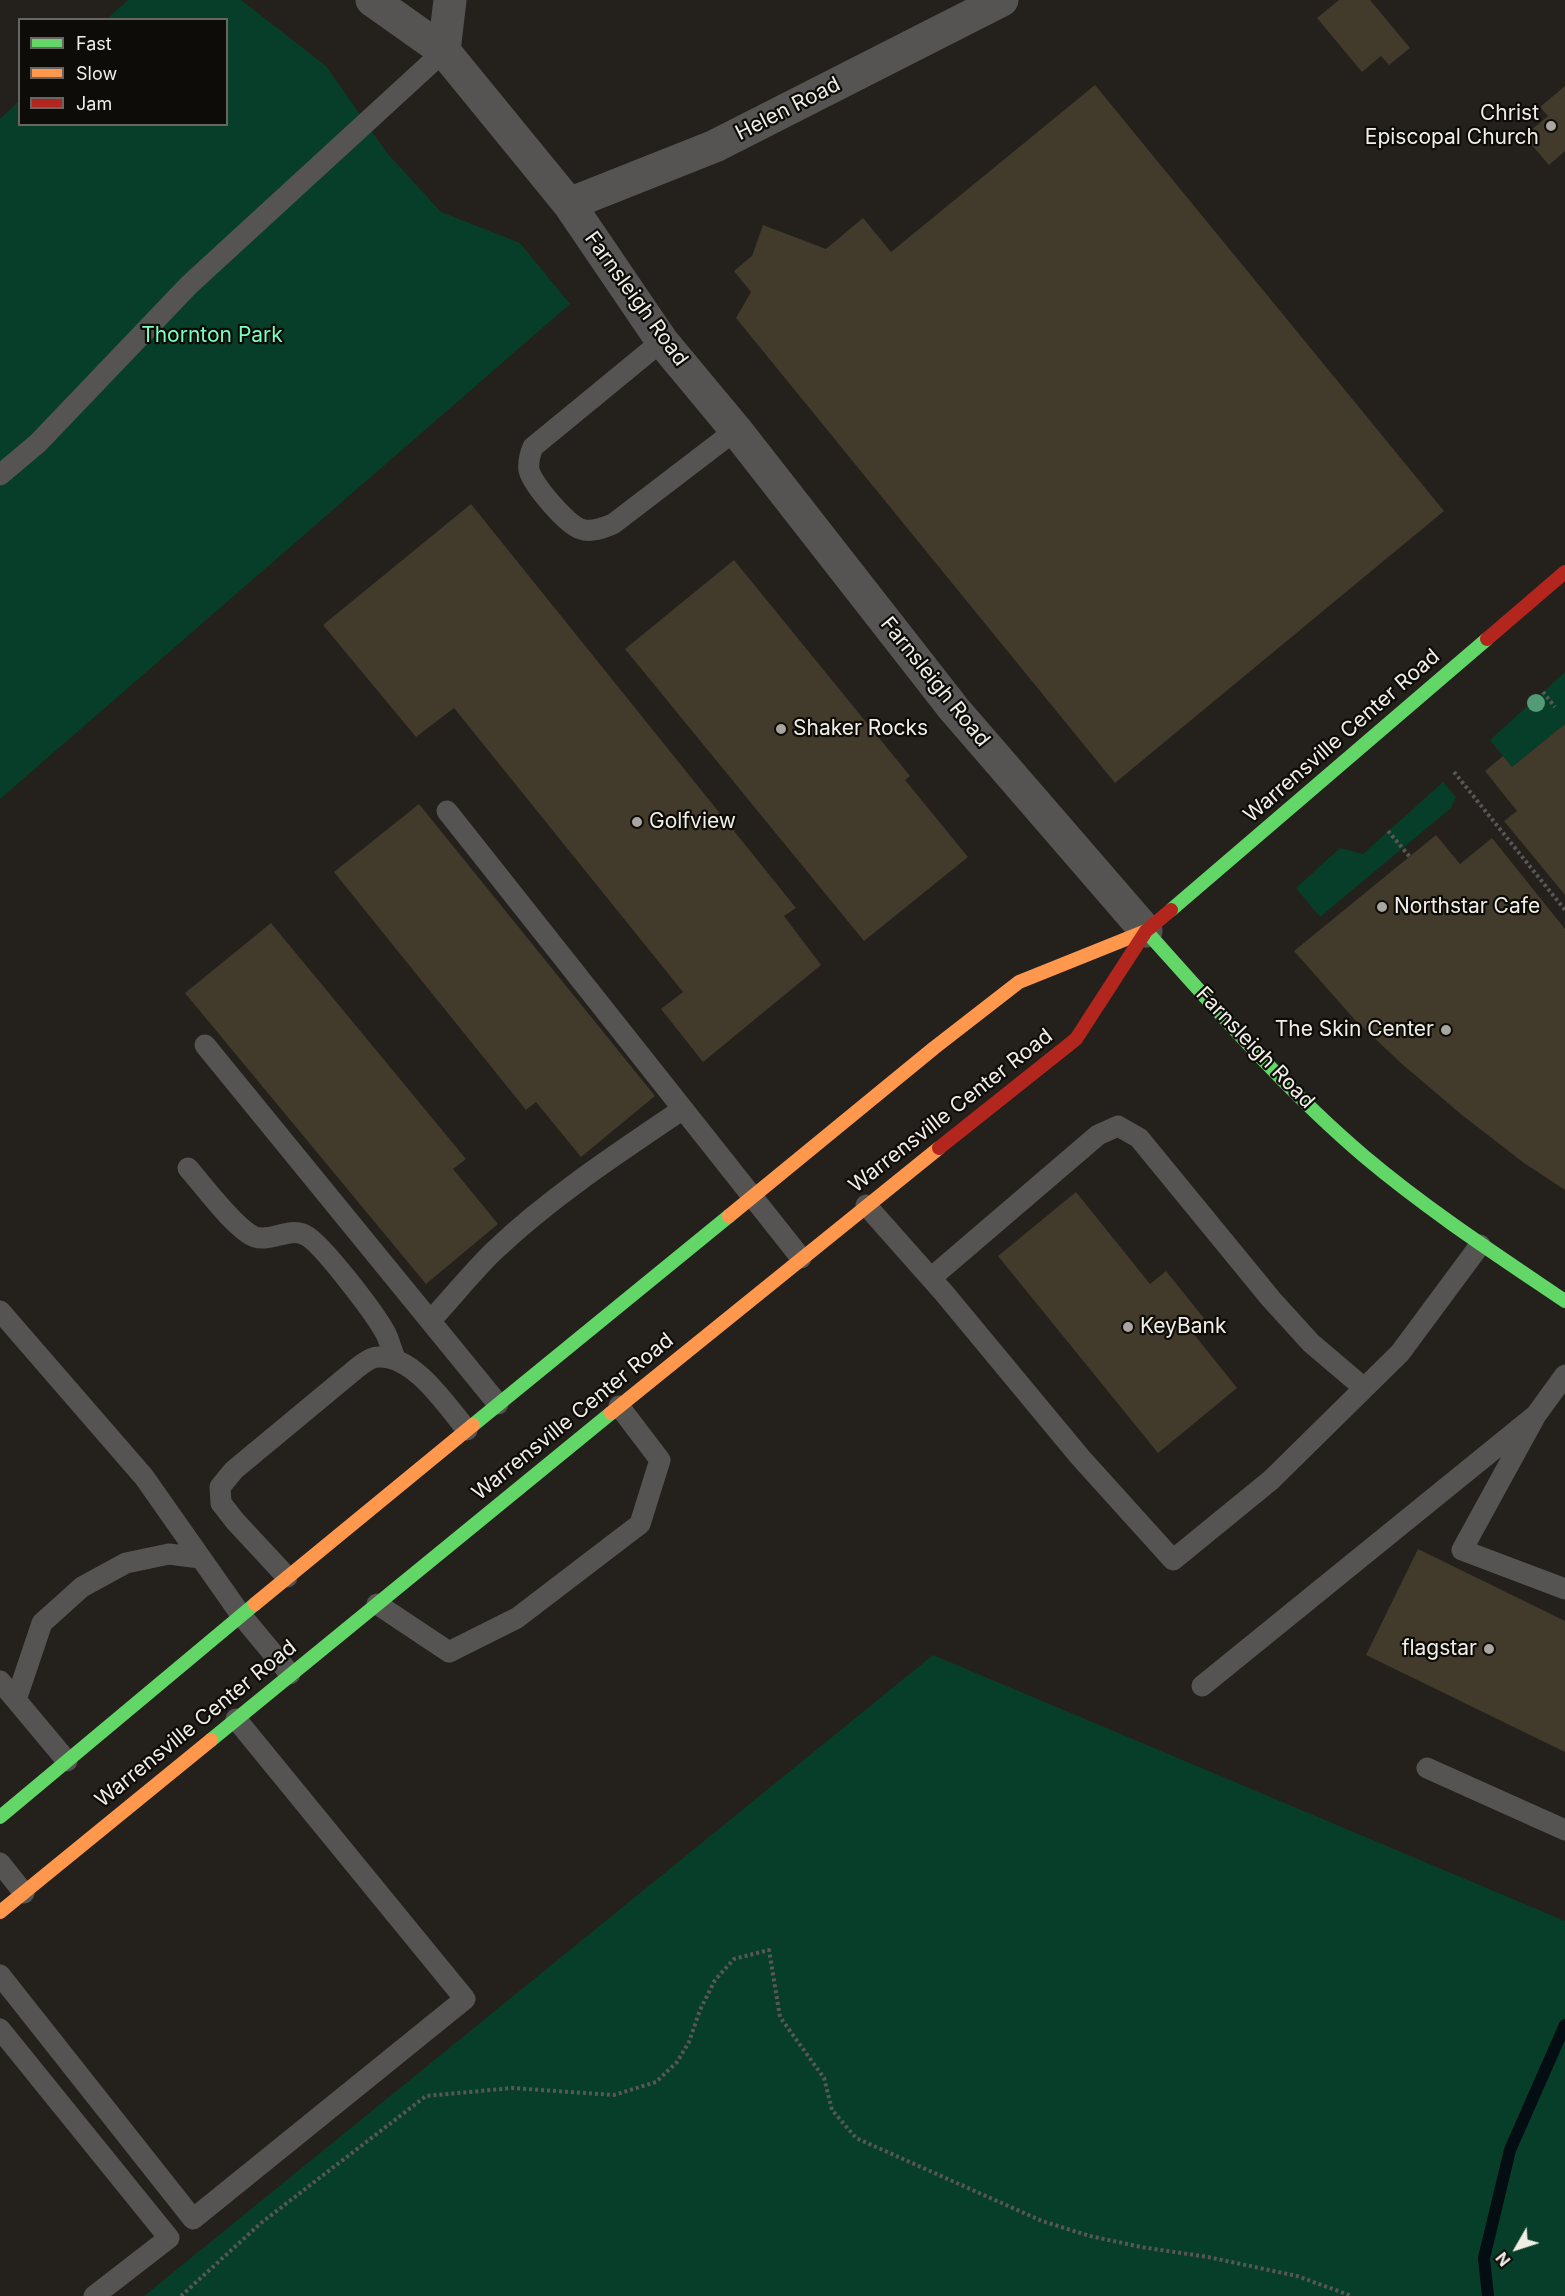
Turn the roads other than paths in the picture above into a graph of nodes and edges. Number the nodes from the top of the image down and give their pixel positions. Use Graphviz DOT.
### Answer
graph roads {
  1 [pos="372,0"];
  2 [pos="450,0"];
  3 [pos="1002,0"];
  4 [pos="444,51"];
  5 [pos="569,204"];
  6 [pos="662,341"];
  7 [pos="736,430"];
  8 [pos="0,475"];
  9 [pos="1565,572"];
  10 [pos="447,811"];
  11 [pos="1146,931"];
  12 [pos="205,1045"];
  13 [pos="683,1109"];
  14 [pos="188,1168"];
  15 [pos="753,1197"];
  16 [pos="866,1205"];
  17 [pos="1480,1245"];
  18 [pos="801,1258"];
  19 [pos="931,1278"];
  20 [pos="1565,1301"];
  21 [pos="0,1311"];
  22 [pos="430,1321"];
  23 [pos="396,1360"];
  24 [pos="1565,1375"];
  25 [pos="1364,1388"];
  26 [pos="498,1404"];
  27 [pos="619,1406"];
  28 [pos="1536,1415"];
  29 [pos="467,1430"];
  30 [pos="200,1558"];
  31 [pos="287,1577"];
  32 [pos="1565,1589"];
  33 [pos="377,1604"];
  34 [pos="241,1615"];
  35 [pos="290,1674"];
  36 [pos="0,1681"];
  37 [pos="1202,1686"];
  38 [pos="16,1700"];
  39 [pos="236,1719"];
  40 [pos="67,1761"];
  41 [pos="1427,1768"];
  42 [pos="0,1817"];
  43 [pos="1565,1830"];
  44 [pos="0,1863"];
  45 [pos="24,1893"];
  46 [pos="0,1912"];
  47 [pos="0,1975"];
  48 [pos="0,2029"];
  49 [pos="94,2296"];
  1 -- 4 [label="street, Farnsleigh Road"];
  2 -- 4 [label="street"];
  3 -- 5 [label="street, Helen Road"];
  4 -- 5 [label="street, Farnsleigh Road"];
  4 -- 8 [label="lane"];
  5 -- 6 [label="street, Farnsleigh Road"];
  6 -- 7 [label="street, Farnsleigh Road"];
  6 -- 7 [label="lane"];
  7 -- 11 [label="street, Farnsleigh Road"];
  9 -- 11 [label="main road, Warrensville Center Road"];
  10 -- 13 [label="lane"];
  11 -- 15 [label="main road, Warrensville Center Road"];
  11 -- 16 [label="main road, Warrensville Center Road"];
  11 -- 17 [label="main road, Farnsleigh Road"];
  12 -- 22 [label="lane"];
  13 -- 15 [label="lane"];
  13 -- 22 [label="lane"];
  14 -- 23 [label="lane"];
  15 -- 18 [label="lane"];
  15 -- 26 [label="main road, Warrensville Center Road"];
  16 -- 18 [label="main road, Warrensville Center Road"];
  16 -- 19 [label="lane"];
  17 -- 20 [label="main road, Farnsleigh Road"];
  17 -- 25 [label="lane"];
  18 -- 27 [label="main road, Warrensville Center Road"];
  19 -- 25 [label="lane"];
  19 -- 25 [label="lane"];
  21 -- 30 [label="lane"];
  22 -- 26 [label="lane"];
  23 -- 29 [label="lane"];
  23 -- 31 [label="lane"];
  24 -- 28 [label="lane"];
  26 -- 29 [label="main road, Warrensville Center Road"];
  27 -- 33 [label="main road, Warrensville Center Road"];
  27 -- 33 [label="lane"];
  28 -- 32 [label="lane"];
  28 -- 37 [label="lane"];
  29 -- 31 [label="main road, Warrensville Center Road"];
  30 -- 34 [label="lane"];
  30 -- 38 [label="lane"];
  31 -- 34 [label="main road, Warrensville Center Road"];
  33 -- 35 [label="main road, Warrensville Center Road"];
  34 -- 35 [label="lane"];
  34 -- 40 [label="main road, Warrensville Center Road"];
  35 -- 39 [label="main road, Warrensville Center Road"];
  36 -- 38 [label="lane"];
  38 -- 40 [label="lane"];
  39 -- 45 [label="main road, Warrensville Center Road"];
  39 -- 47 [label="lane"];
  40 -- 42 [label="main road, Warrensville Center Road"];
  41 -- 43 [label="lane"];
  44 -- 45 [label="lane"];
  45 -- 46 [label="main road, Warrensville Center Road"];
  48 -- 49 [label="lane"];
}
